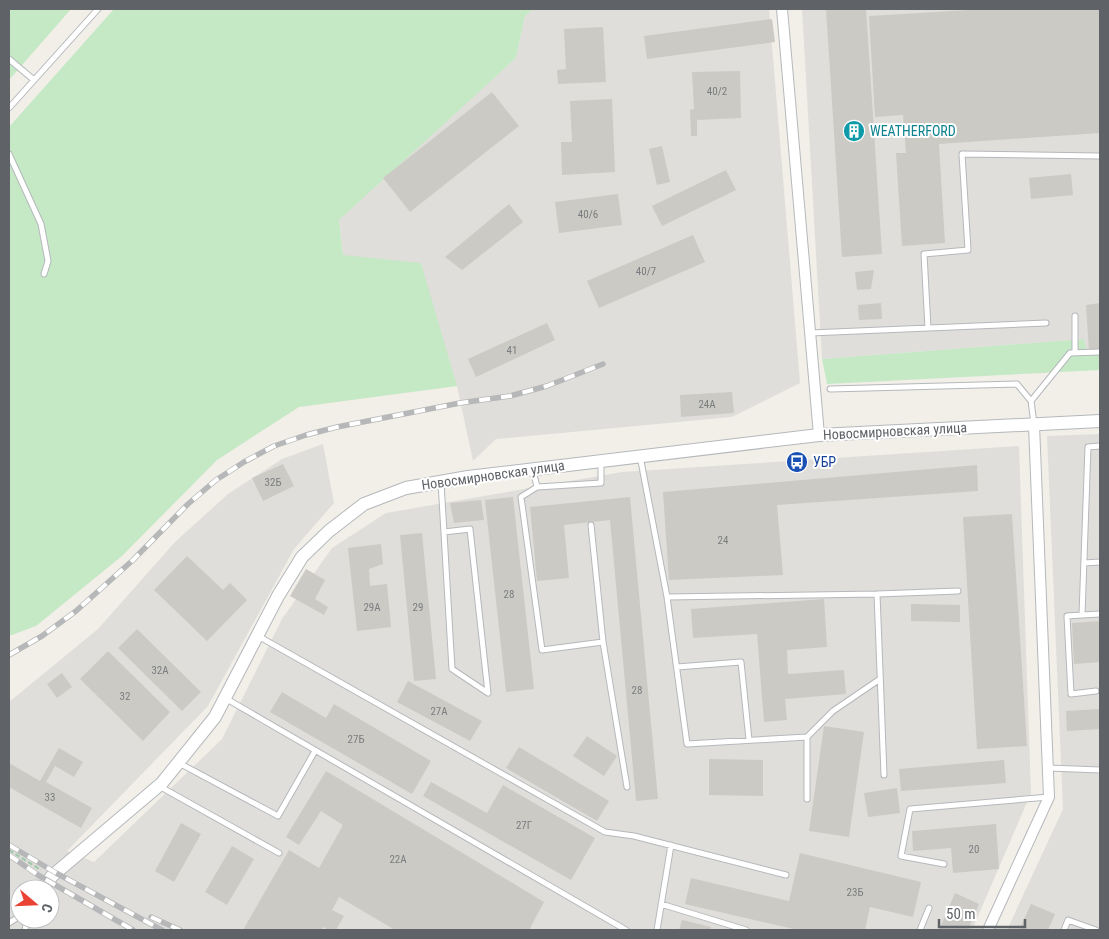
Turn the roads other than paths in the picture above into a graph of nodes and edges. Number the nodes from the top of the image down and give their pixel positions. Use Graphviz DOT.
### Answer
graph roads {
  1 [pos="98,9"];
  2 [pos="782,9"];
  3 [pos="9,59"];
  4 [pos="34,80"];
  5 [pos="9,108"];
  6 [pos="9,154"];
  7 [pos="1100,156"];
  8 [pos="44,274"];
  9 [pos="1075,316"];
  10 [pos="1046,323"];
  11 [pos="928,328"];
  12 [pos="810,334"];
  13 [pos="1100,352"];
  14 [pos="1075,353"];
  15 [pos="830,389"];
  16 [pos="1031,402"];
  17 [pos="1100,421"];
  18 [pos="1034,425"];
  19 [pos="819,434"];
  20 [pos="1100,446"];
  21 [pos="640,456"];
  22 [pos="601,460"];
  23 [pos="533,469"];
  24 [pos="441,482"];
  25 [pos="537,488"];
  26 [pos="591,526"];
  27 [pos="444,532"];
  28 [pos="1100,562"];
  29 [pos="1084,563"];
  30 [pos="958,592"];
  31 [pos="877,594"];
  32 [pos="666,597"];
  33 [pos="1082,614"];
  34 [pos="1100,614"];
  35 [pos="257,636"];
  36 [pos="603,642"];
  37 [pos="676,667"];
  38 [pos="880,679"];
  39 [pos="1096,691"];
  40 [pos="225,698"];
  41 [pos="807,737"];
  42 [pos="749,740"];
  43 [pos="315,751"];
  44 [pos="178,762"];
  45 [pos="1048,768"];
  46 [pos="1100,770"];
  47 [pos="884,775"];
  48 [pos="159,785"];
  49 [pos="627,787"];
  50 [pos="1049,797"];
  51 [pos="807,800"];
  52 [pos="671,845"];
  53 [pos="279,853"];
  54 [pos="944,864"];
  55 [pos="786,875"];
  56 [pos="50,879"];
  57 [pos="661,904"];
  58 [pos="929,908"];
  59 [pos="626,930"];
  60 [pos="657,930"];
  61 [pos="746,930"];
  62 [pos="920,930"];
  63 [pos="988,930"];
  64 [pos="1064,930"];
  65 [pos="1096,930"];
  1 -- 4 [label="lane"];
  2 -- 12 [label="street"];
  3 -- 4 [label="lane"];
  4 -- 5 [label="lane"];
  6 -- 8 [label="lane"];
  7 -- 11 [label="lane"];
  9 -- 14 [label="lane"];
  10 -- 11 [label="lane"];
  11 -- 12 [label="lane"];
  12 -- 19 [label="street"];
  13 -- 14 [label="lane"];
  14 -- 16 [label="lane"];
  15 -- 16 [label="lane"];
  16 -- 18 [label="lane"];
  17 -- 18 [label="street, Новосмирновская улица"];
  18 -- 19 [label="street, Новосмирновская улица"];
  18 -- 45 [label="street"];
  19 -- 21 [label="street, Новосмирновская улица"];
  20 -- 29 [label="lane"];
  21 -- 22 [label="street, Новосмирновская улица"];
  21 -- 32 [label="lane"];
  22 -- 23 [label="street, Новосмирновская улица"];
  22 -- 25 [label="lane"];
  23 -- 24 [label="street, Новосмирновская улица"];
  23 -- 25 [label="lane"];
  24 -- 27 [label="lane"];
  24 -- 35 [label="street, Новосмирновская улица"];
  25 -- 36 [label="lane"];
  26 -- 36 [label="lane"];
  27 -- 27 [label="lane"];
  28 -- 29 [label="lane"];
  29 -- 33 [label="lane"];
  30 -- 31 [label="lane"];
  31 -- 32 [label="lane"];
  31 -- 38 [label="lane"];
  32 -- 37 [label="lane"];
  33 -- 34 [label="lane"];
  33 -- 39 [label="lane"];
  35 -- 40 [label="street, Новосмирновская улица"];
  35 -- 52 [label="lane"];
  36 -- 49 [label="lane"];
  37 -- 42 [label="lane"];
  37 -- 42 [label="lane"];
  38 -- 41 [label="lane"];
  38 -- 47 [label="lane"];
  40 -- 43 [label="lane"];
  40 -- 44 [label="street, Новосмирновская улица"];
  41 -- 42 [label="lane"];
  41 -- 51 [label="lane"];
  43 -- 44 [label="lane"];
  43 -- 59 [label="lane"];
  44 -- 48 [label="street, Новосмирновская улица"];
  45 -- 46 [label="lane"];
  45 -- 50 [label="street"];
  48 -- 53 [label="lane"];
  48 -- 56 [label="street, Новосмирновская улица"];
  50 -- 54 [label="lane"];
  50 -- 63 [label="street"];
  52 -- 55 [label="lane"];
  52 -- 57 [label="lane"];
  57 -- 60 [label="lane"];
  57 -- 61 [label="lane"];
  58 -- 62 [label="lane"];
  64 -- 65 [label="lane"];
}
